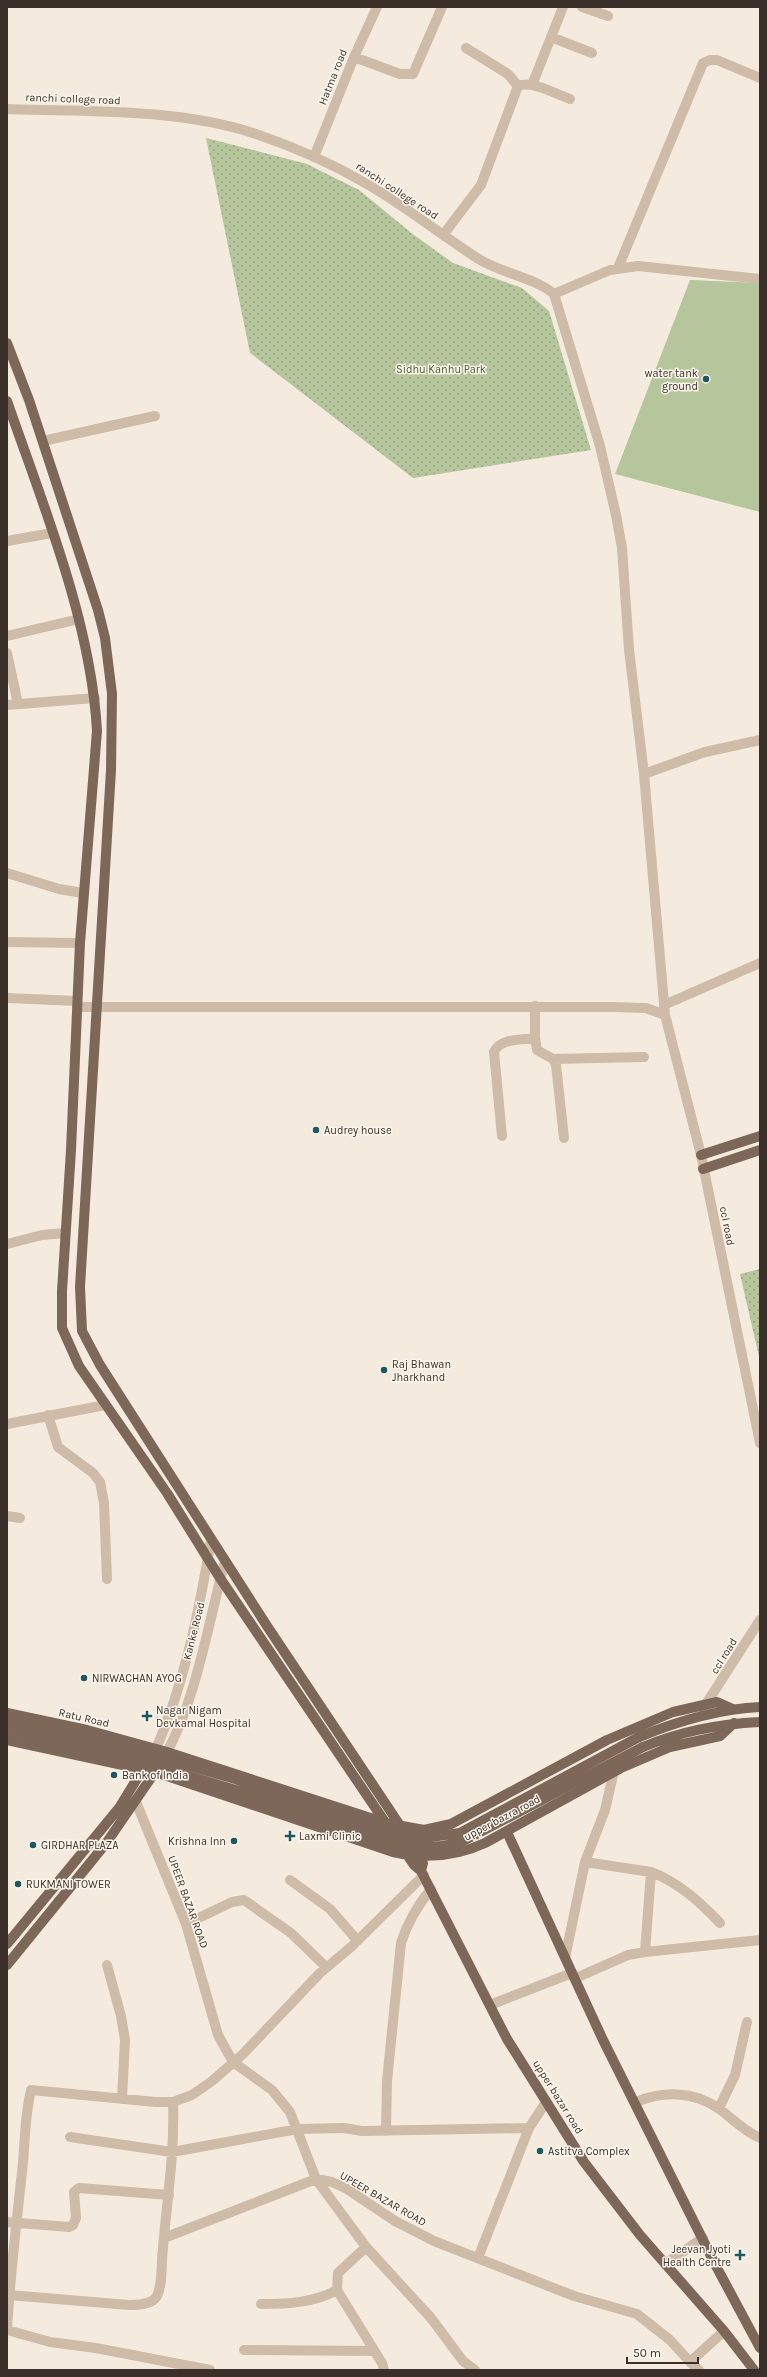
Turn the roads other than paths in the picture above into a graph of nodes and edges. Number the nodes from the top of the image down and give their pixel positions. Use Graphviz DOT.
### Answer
graph roads {
  1 [pos="377,7"];
  2 [pos="442,7"];
  3 [pos="562,7"];
  4 [pos="582,7"];
  5 [pos="608,16"];
  6 [pos="551,37"];
  7 [pos="466,48"];
  8 [pos="592,53"];
  9 [pos="354,57"];
  10 [pos="760,78"];
  11 [pos="532,85"];
  12 [pos="518,86"];
  13 [pos="570,99"];
  14 [pos="7,109"];
  15 [pos="314,157"];
  16 [pos="443,235"];
  17 [pos="618,268"];
  18 [pos="760,279"];
  19 [pos="554,294"];
  20 [pos="7,343"];
  21 [pos="7,401"];
  22 [pos="155,416"];
  23 [pos="42,441"];
  24 [pos="52,533"];
  25 [pos="7,541"];
  26 [pos="78,619"];
  27 [pos="7,636"];
  28 [pos="7,653"];
  29 [pos="95,698"];
  30 [pos="18,704"];
  31 [pos="7,705"];
  32 [pos="760,740"];
  33 [pos="644,774"];
  34 [pos="7,873"];
  35 [pos="83,893"];
  36 [pos="7,942"];
  37 [pos="80,943"];
  38 [pos="760,963"];
  39 [pos="7,998"];
  40 [pos="77,1004"];
  41 [pos="97,1006"];
  42 [pos="534,1006"];
  43 [pos="664,1010"];
  44 [pos="535,1038"];
  45 [pos="644,1057"];
  46 [pos="553,1059"];
  47 [pos="502,1136"];
  48 [pos="760,1136"];
  49 [pos="564,1138"];
  50 [pos="760,1150"];
  51 [pos="701,1155"];
  52 [pos="704,1168"];
  53 [pos="65,1233"];
  54 [pos="7,1244"];
  55 [pos="105,1405"];
  56 [pos="48,1415"];
  57 [pos="7,1424"];
  58 [pos="760,1443"];
  59 [pos="7,1516"];
  60 [pos="20,1518"];
  61 [pos="211,1540"];
  62 [pos="208,1559"];
  63 [pos="225,1561"];
  64 [pos="220,1578"];
  65 [pos="107,1579"];
  66 [pos="760,1620"];
  67 [pos="706,1704"];
  68 [pos="760,1707"];
  69 [pos="733,1709"];
  70 [pos="7,1713"];
  71 [pos="7,1721"];
  72 [pos="760,1722"];
  73 [pos="734,1723"];
  74 [pos="7,1730"];
  75 [pos="7,1740"];
  76 [pos="156,1749"];
  77 [pos="167,1752"];
  78 [pos="143,1769"];
  79 [pos="614,1771"];
  80 [pos="155,1772"];
  81 [pos="136,1802"];
  82 [pos="386,1823"];
  83 [pos="401,1827"];
  84 [pos="507,1832"];
  85 [pos="408,1855"];
  86 [pos="419,1856"];
  87 [pos="585,1862"];
  88 [pos="651,1872"];
  89 [pos="422,1873"];
  90 [pos="290,1880"];
  91 [pos="431,1889"];
  92 [pos="720,1923"];
  93 [pos="186,1924"];
  94 [pos="357,1940"];
  95 [pos="760,1940"];
  96 [pos="7,1944"];
  97 [pos="645,1952"];
  98 [pos="565,1958"];
  99 [pos="106,1964"];
  100 [pos="7,1965"];
  101 [pos="326,1967"];
  102 [pos="574,1976"];
  103 [pos="490,2005"];
  104 [pos="747,2022"];
  105 [pos="233,2062"];
  106 [pos="122,2099"];
  107 [pos="173,2102"];
  108 [pos="546,2102"];
  109 [pos="636,2102"];
  110 [pos="718,2108"];
  111 [pos="529,2128"];
  112 [pos="298,2129"];
  113 [pos="386,2131"];
  114 [pos="70,2137"];
  115 [pos="760,2138"];
  116 [pos="172,2152"];
  117 [pos="316,2179"];
  118 [pos="169,2195"];
  119 [pos="12,2222"];
  120 [pos="164,2238"];
  121 [pos="703,2238"];
  122 [pos="366,2247"];
  123 [pos="478,2258"];
  124 [pos="665,2264"];
  125 [pos="337,2290"];
  126 [pos="9,2295"];
  127 [pos="261,2304"];
  128 [pos="7,2330"];
  129 [pos="724,2331"];
  130 [pos="760,2348"];
  131 [pos="244,2350"];
  132 [pos="374,2352"];
  133 [pos="690,2362"];
  134 [pos="210,2370"];
  135 [pos="384,2370"];
  136 [pos="475,2370"];
  137 [pos="699,2370"];
  138 [pos="754,2370"];
  1 -- 9 [label="street, Hatma road"];
  2 -- 9 [label="street"];
  3 -- 6 [label="street"];
  4 -- 5 [label="street"];
  6 -- 8 [label="street"];
  6 -- 11 [label="street"];
  7 -- 12 [label="street"];
  9 -- 15 [label="street, Hatma road"];
  10 -- 17 [label="street"];
  11 -- 12 [label="street"];
  11 -- 13 [label="street"];
  12 -- 16 [label="street"];
  14 -- 15 [label="street, ranchi college road"];
  15 -- 16 [label="street, ranchi college road"];
  16 -- 19 [label="street, ranchi college road"];
  17 -- 18 [label="street"];
  17 -- 19 [label="street"];
  19 -- 33 [label="street, ccl road"];
  20 -- 23 [label="main road, upper bazar road"];
  21 -- 24 [label="main road, upper bazar road"];
  22 -- 23 [label="street"];
  23 -- 41 [label="main road, upper bazar road"];
  24 -- 25 [label="street"];
  24 -- 26 [label="main road, upper bazar road"];
  26 -- 27 [label="street"];
  26 -- 29 [label="main road, upper bazar road"];
  28 -- 30 [label="street"];
  29 -- 30 [label="street"];
  29 -- 35 [label="main road, upper bazar road"];
  30 -- 31 [label="street"];
  32 -- 33 [label="street"];
  33 -- 43 [label="street, ccl road"];
  34 -- 35 [label="street"];
  35 -- 37 [label="main road, upper bazar road"];
  36 -- 37 [label="street"];
  37 -- 40 [label="main road, upper bazar road"];
  38 -- 43 [label="street"];
  39 -- 40 [label="street"];
  40 -- 41 [label="street"];
  40 -- 53 [label="main road, upper bazar road"];
  41 -- 42 [label="street"];
  41 -- 61 [label="main road, upper bazar road"];
  42 -- 43 [label="street"];
  42 -- 44 [label="street"];
  43 -- 51 [label="street, ccl road"];
  44 -- 46 [label="street"];
  44 -- 47 [label="street"];
  45 -- 46 [label="street"];
  46 -- 49 [label="street"];
  48 -- 51 [label="main road"];
  50 -- 52 [label="main road"];
  51 -- 52 [label="street, ccl road"];
  52 -- 58 [label="street, ccl road"];
  53 -- 54 [label="street"];
  53 -- 55 [label="main road, upper bazar road"];
  55 -- 56 [label="street"];
  55 -- 62 [label="main road, upper bazar road"];
  56 -- 57 [label="street"];
  56 -- 65 [label="street"];
  59 -- 60 [label="street"];
  61 -- 62 [label="street, Kanke Road"];
  61 -- 63 [label="main road, upper bazar road"];
  62 -- 64 [label="main road, upper bazar road"];
  62 -- 76 [label="street, Kanke Road"];
  63 -- 64 [label="street, Kanke Road"];
  63 -- 83 [label="main road, upper bazar road"];
  64 -- 77 [label="street, Kanke Road"];
  64 -- 82 [label="main road, upper bazar road"];
  66 -- 67 [label="street, ccl road"];
  67 -- 69 [label="main road, upper bazra road"];
  67 -- 83 [label="main road, upper bazra road"];
  68 -- 69 [label="main road"];
  69 -- 71 [label="main road, bridge"];
  70 -- 76 [label="main road, Ratu Road"];
  72 -- 73 [label="main road"];
  73 -- 74 [label="main road, bridge"];
  73 -- 79 [label="main road, upper bazra road"];
  75 -- 78 [label="main road"];
  76 -- 77 [label="main road, upper bazra road"];
  76 -- 78 [label="main road"];
  77 -- 80 [label="street, Kanke Road"];
  77 -- 82 [label="main road, upper bazra road"];
  78 -- 80 [label="main road"];
  78 -- 96 [label="main road"];
  79 -- 84 [label="main road, upper bazra road"];
  79 -- 87 [label="street"];
  80 -- 81 [label="main road"];
  80 -- 85 [label="main road, upper bazra road"];
  81 -- 93 [label="street, UPEER BAZAR ROAD"];
  81 -- 100 [label="main road"];
  82 -- 83 [label="main road, upper bazra road"];
  82 -- 85 [label="main road, upper bazar road"];
  83 -- 86 [label="main road, upper bazar road"];
  84 -- 86 [label="main road, upper bazra road"];
  84 -- 98 [label="main road"];
  85 -- 86 [label="main road, upper bazra road"];
  85 -- 89 [label="main road, upper bazar road"];
  86 -- 89 [label="main road, upper bazar road"];
  87 -- 88 [label="street"];
  87 -- 98 [label="street"];
  88 -- 92 [label="street"];
  88 -- 97 [label="street"];
  89 -- 91 [label="main road, upper bazar road"];
  89 -- 94 [label="street"];
  90 -- 94 [label="street"];
  91 -- 103 [label="main road, upper bazar road"];
  91 -- 113 [label="street"];
  93 -- 101 [label="street"];
  93 -- 105 [label="street, UPEER BAZAR ROAD"];
  94 -- 101 [label="street"];
  95 -- 97 [label="street"];
  97 -- 102 [label="street"];
  98 -- 102 [label="main road"];
  99 -- 106 [label="street"];
  101 -- 105 [label="street"];
  102 -- 103 [label="street"];
  102 -- 109 [label="main road"];
  103 -- 108 [label="main road, upper bazar road"];
  104 -- 110 [label="street"];
  105 -- 107 [label="street"];
  105 -- 112 [label="street, UPEER BAZAR ROAD"];
  106 -- 107 [label="street"];
  106 -- 119 [label="street"];
  107 -- 116 [label="street"];
  108 -- 111 [label="street"];
  108 -- 124 [label="main road, upper bazar road"];
  109 -- 110 [label="street"];
  109 -- 121 [label="main road"];
  110 -- 115 [label="street"];
  111 -- 113 [label="street"];
  111 -- 123 [label="street"];
  112 -- 113 [label="street"];
  112 -- 116 [label="street"];
  112 -- 117 [label="street, UPEER BAZAR ROAD"];
  114 -- 116 [label="street"];
  116 -- 118 [label="street"];
  117 -- 120 [label="street"];
  117 -- 122 [label="street"];
  117 -- 123 [label="street, UPEER BAZAR ROAD"];
  118 -- 119 [label="street"];
  118 -- 120 [label="street"];
  119 -- 126 [label="street"];
  120 -- 126 [label="street"];
  121 -- 124 [label="street"];
  121 -- 130 [label="main road"];
  122 -- 125 [label="street"];
  122 -- 136 [label="street"];
  123 -- 133 [label="street, UPEER BAZAR ROAD"];
  124 -- 129 [label="main road, upper bazar road"];
  125 -- 127 [label="street"];
  125 -- 132 [label="street"];
  126 -- 128 [label="street"];
  128 -- 134 [label="street"];
  129 -- 133 [label="street"];
  129 -- 138 [label="main road, upper bazar road"];
  131 -- 132 [label="street"];
  132 -- 135 [label="street"];
  133 -- 137 [label="street, UPEER BAZAR ROAD"];
}
